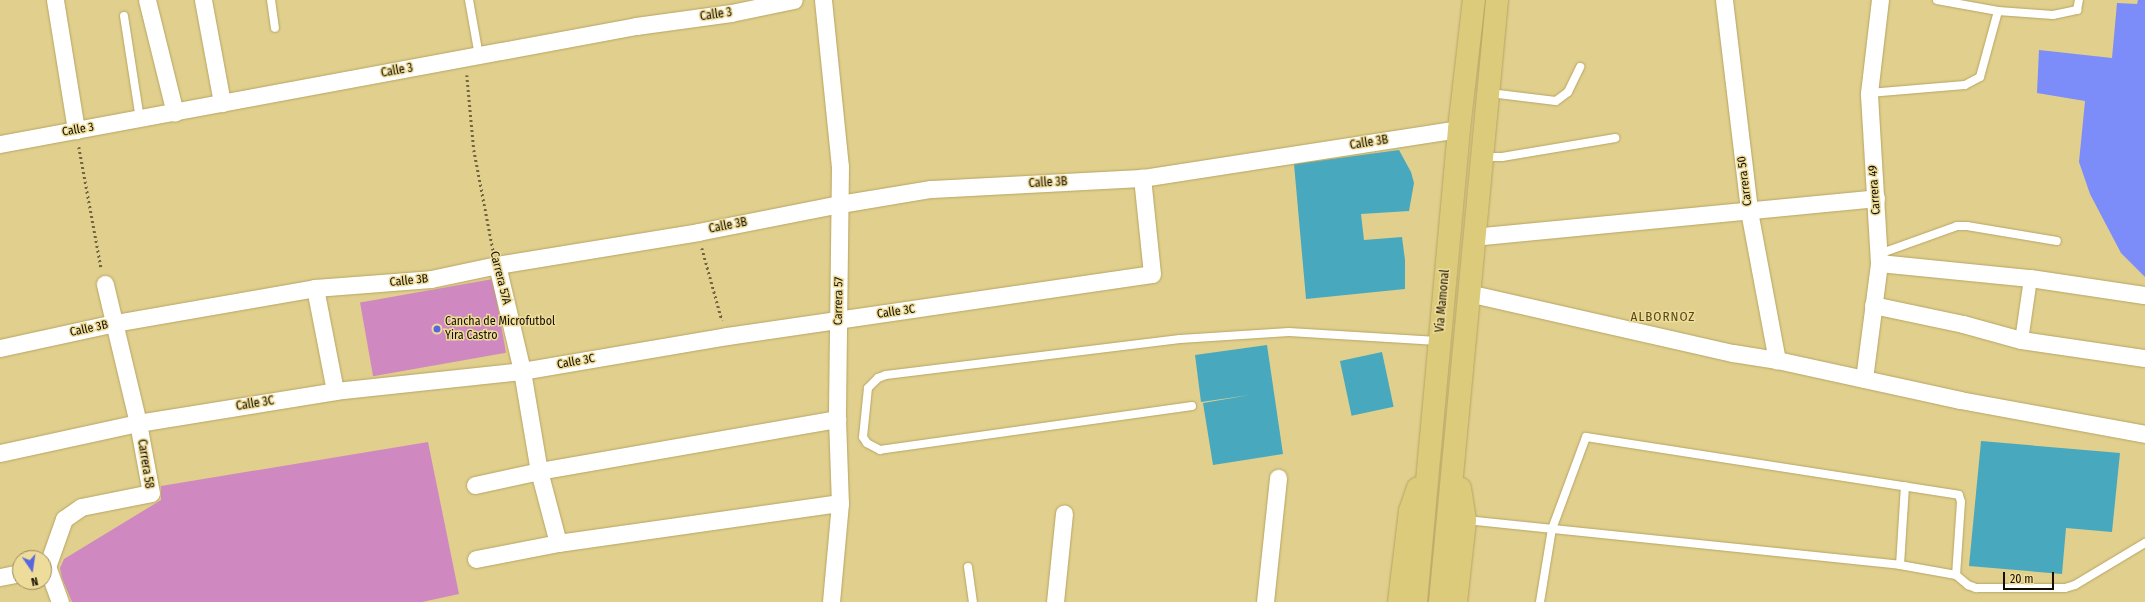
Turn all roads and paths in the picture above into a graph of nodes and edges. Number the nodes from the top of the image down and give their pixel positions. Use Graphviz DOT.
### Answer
graph roads {
  1 [pos="55,0"];
  2 [pos="147,0"];
  3 [pos="203,0"];
  4 [pos="271,0"];
  5 [pos="468,0"];
  6 [pos="794,0"];
  7 [pos="823,0"];
  8 [pos="1474,0"];
  9 [pos="1497,0"];
  10 [pos="1724,0"];
  11 [pos="1880,0"];
  12 [pos="1937,0"];
  13 [pos="2079,0"];
  14 [pos="1998,11"];
  15 [pos="124,16"];
  16 [pos="275,28"];
  17 [pos="472,57"];
  18 [pos="1580,67"];
  19 [pos="1869,92"];
  20 [pos="1489,93"];
  21 [pos="222,103"];
  22 [pos="175,113"];
  23 [pos="140,119"];
  24 [pos="1459,129"];
  25 [pos="76,130"];
  26 [pos="1615,138"];
  27 [pos="0,144"];
  28 [pos="1482,157"];
  29 [pos="1142,178"];
  30 [pos="1876,198"];
  31 [pos="840,204"];
  32 [pos="1749,211"];
  33 [pos="698,232"];
  34 [pos="1473,237"];
  35 [pos="2057,241"];
  36 [pos="1879,258"];
  37 [pos="497,265"];
  38 [pos="2030,278"];
  39 [pos="105,284"];
  40 [pos="315,288"];
  41 [pos="1468,293"];
  42 [pos="2144,295"];
  43 [pos="1873,305"];
  44 [pos="839,320"];
  45 [pos="115,323"];
  46 [pos="727,336"];
  47 [pos="2022,340"];
  48 [pos="1439,341"];
  49 [pos="0,348"];
  50 [pos="2145,358"];
  51 [pos="1777,360"];
  52 [pos="522,371"];
  53 [pos="1864,379"];
  54 [pos="335,391"];
  55 [pos="1192,406"];
  56 [pos="837,419"];
  57 [pos="138,423"];
  58 [pos="2145,434"];
  59 [pos="1430,449"];
  60 [pos="1454,452"];
  61 [pos="0,453"];
  62 [pos="539,471"];
  63 [pos="1278,478"];
  64 [pos="475,485"];
  65 [pos="1905,486"];
  66 [pos="840,503"];
  67 [pos="1064,513"];
  68 [pos="1465,520"];
  69 [pos="1552,530"];
  70 [pos="558,543"];
  71 [pos="2145,543"];
  72 [pos="52,551"];
  73 [pos="476,559"];
  74 [pos="1900,565"];
  75 [pos="968,568"];
  76 [pos="12,574"];
  77 [pos="1956,575"];
  78 [pos="0,577"];
  79 [pos="52,582"];
  80 [pos="60,602"];
  81 [pos="831,602"];
  82 [pos="973,602"];
  83 [pos="1055,602"];
  84 [pos="1265,602"];
  85 [pos="1399,602"];
  86 [pos="1416,602"];
  87 [pos="1440,602"];
  88 [pos="1456,602"];
  89 [pos="1540,602"];
  1 -- 25 [label="street"];
  2 -- 22 [label="street"];
  3 -- 21 [label="street"];
  4 -- 16 [label="lane"];
  5 -- 17 [label="lane"];
  6 -- 17 [label="street, Calle 3"];
  7 -- 31 [label="street, Carrera 57"];
  8 -- 24 [label="main road, Vía Mamonal"];
  9 -- 20 [label="main road, Vía Mamonal"];
  10 -- 32 [label="street, Carrera 50"];
  11 -- 19 [label="street, Carrera 49"];
  12 -- 14 [label="lane"];
  13 -- 14 [label="lane"];
  14 -- 19 [label="lane"];
  15 -- 23 [label="lane"];
  17 -- 21 [label="street, Calle 3"];
  17 -- 37 [label="path, Carrera 57A"];
  18 -- 20 [label="lane"];
  19 -- 30 [label="street, Carrera 49"];
  20 -- 28 [label="main road, Vía Mamonal"];
  21 -- 22 [label="street, Calle 3"];
  22 -- 23 [label="street, Calle 3"];
  23 -- 25 [label="street, Calle 3"];
  24 -- 29 [label="street, Calle 3B"];
  24 -- 48 [label="main road, Vía Mamonal"];
  25 -- 27 [label="street, Calle 3"];
  25 -- 39 [label="path"];
  26 -- 28 [label="lane"];
  28 -- 34 [label="main road, Vía Mamonal"];
  29 -- 31 [label="street, Calle 3B"];
  29 -- 44 [label="street, Calle 3C"];
  30 -- 32 [label="street"];
  30 -- 36 [label="street, Carrera 49"];
  31 -- 33 [label="street, Calle 3B"];
  31 -- 44 [label="street, Carrera 57"];
  32 -- 34 [label="street"];
  32 -- 51 [label="street, Carrera 50"];
  33 -- 37 [label="street, Calle 3B"];
  33 -- 46 [label="path"];
  34 -- 41 [label="main road, Vía Mamonal"];
  35 -- 36 [label="lane"];
  36 -- 38 [label="street"];
  36 -- 43 [label="street, Carrera 49"];
  37 -- 40 [label="street, Calle 3B"];
  37 -- 52 [label="street, Carrera 57A"];
  38 -- 42 [label="street"];
  38 -- 47 [label="street"];
  39 -- 45 [label="street, Carrera 58"];
  40 -- 45 [label="street, Calle 3B"];
  40 -- 54 [label="street"];
  41 -- 51 [label="street"];
  41 -- 60 [label="main road, Vía Mamonal"];
  43 -- 47 [label="street"];
  43 -- 53 [label="street, Carrera 49"];
  44 -- 46 [label="street, Calle 3C"];
  44 -- 56 [label="street, Carrera 57"];
  45 -- 49 [label="street, Calle 3B"];
  45 -- 57 [label="street, Carrera 58"];
  46 -- 52 [label="street, Calle 3C"];
  47 -- 50 [label="street"];
  48 -- 55 [label="lane"];
  48 -- 59 [label="main road, Vía Mamonal"];
  51 -- 53 [label="street"];
  52 -- 54 [label="street, Calle 3C"];
  52 -- 62 [label="street, Carrera 57A"];
  53 -- 58 [label="street"];
  54 -- 57 [label="street, Calle 3C"];
  56 -- 62 [label="street"];
  56 -- 66 [label="street, Carrera 57"];
  57 -- 61 [label="street, Calle 3C"];
  57 -- 72 [label="street, Carrera 58"];
  59 -- 85 [label="main road"];
  59 -- 86 [label="main road, Vía Mamonal"];
  60 -- 68 [label="main road"];
  60 -- 87 [label="main road, Vía Mamonal"];
  62 -- 64 [label="street"];
  62 -- 70 [label="street, Carrera 57A"];
  63 -- 84 [label="street"];
  65 -- 69 [label="lane"];
  65 -- 74 [label="lane"];
  65 -- 77 [label="lane"];
  66 -- 70 [label="street"];
  66 -- 81 [label="street, Carrera 57"];
  67 -- 83 [label="street"];
  68 -- 69 [label="lane"];
  68 -- 88 [label="main road"];
  69 -- 74 [label="lane"];
  69 -- 89 [label="lane"];
  70 -- 73 [label="street"];
  71 -- 77 [label="lane"];
  74 -- 77 [label="lane"];
  75 -- 82 [label="lane"];
  76 -- 78 [label="street"];
  79 -- 80 [label="street, Carrera 58"];
}
